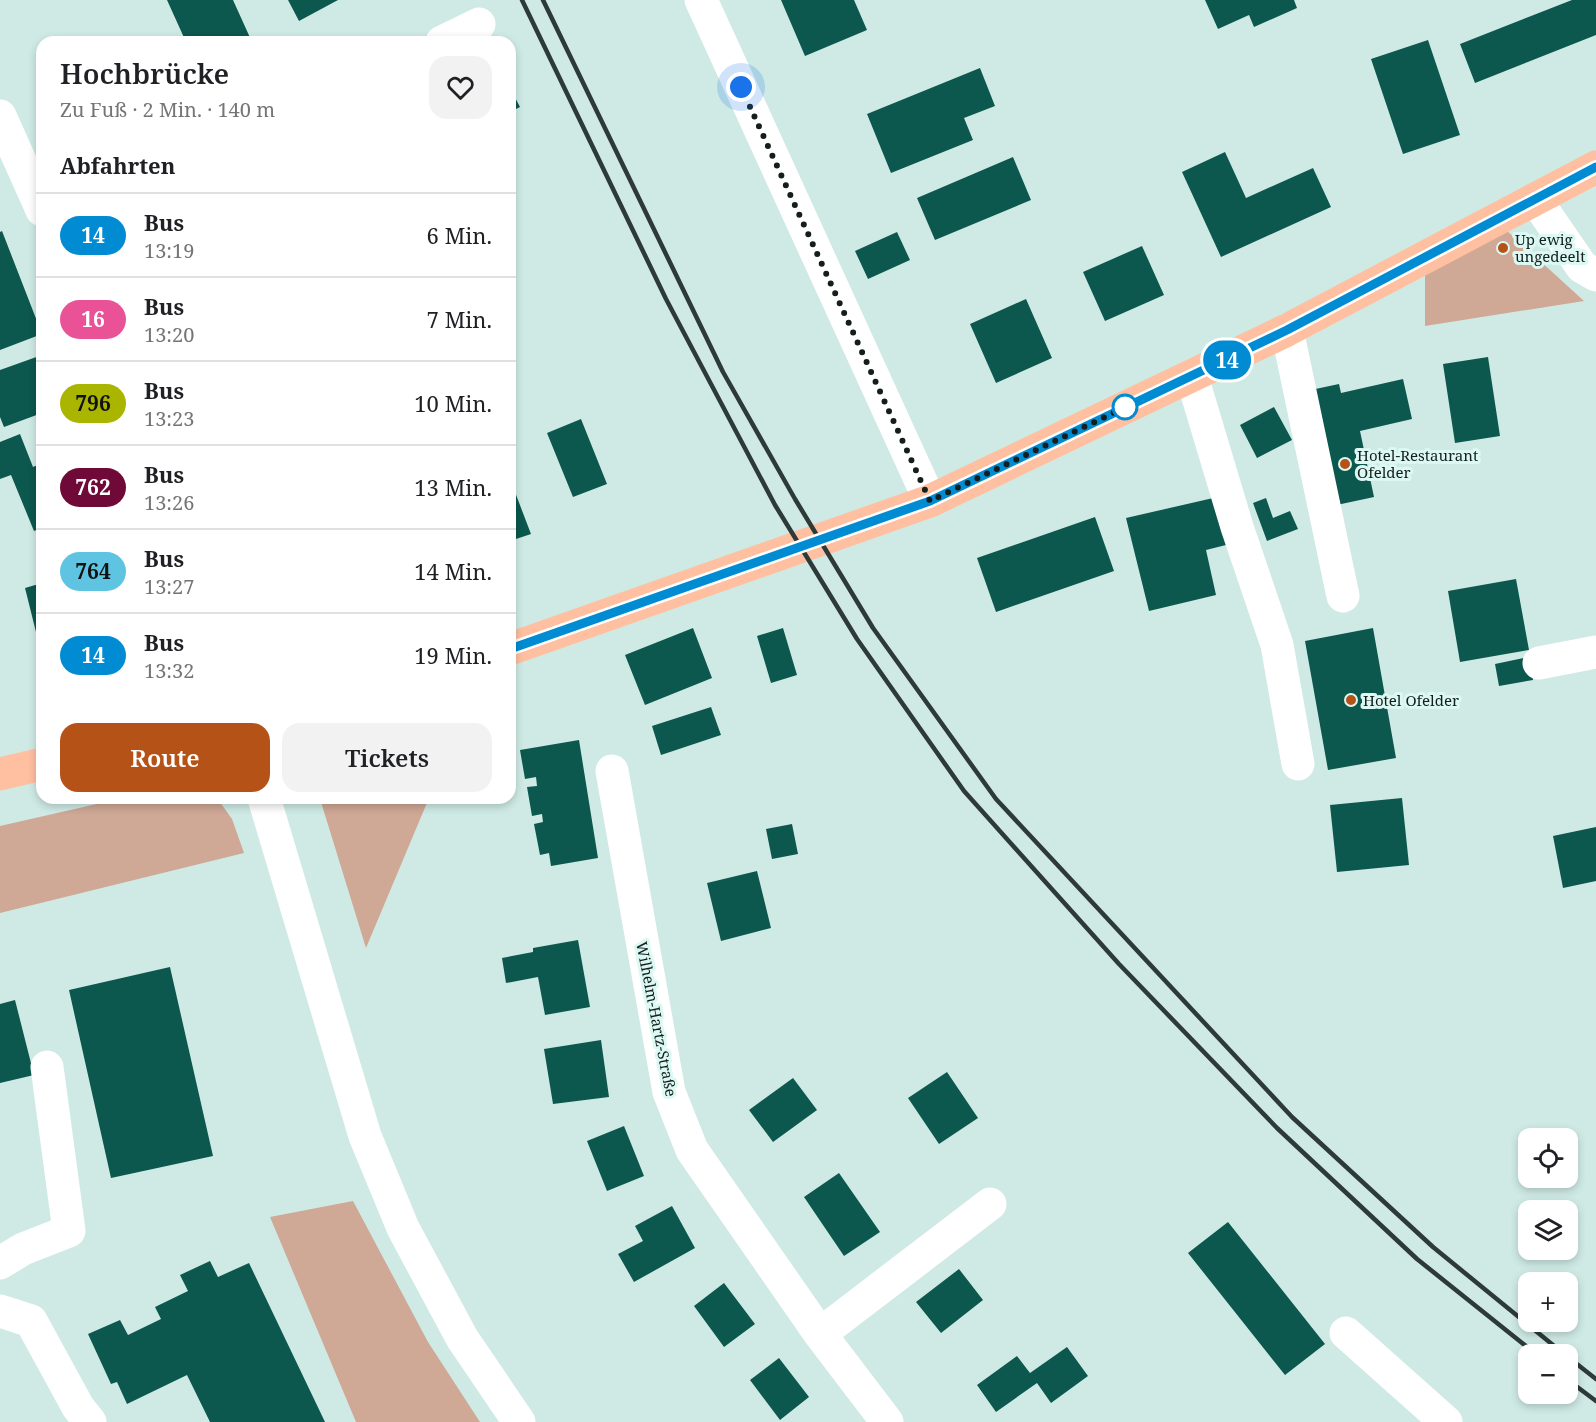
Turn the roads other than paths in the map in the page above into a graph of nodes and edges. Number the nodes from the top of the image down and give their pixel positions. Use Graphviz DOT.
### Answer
graph roads {
  1 [pos="701,0"];
  2 [pos="479,24"];
  3 [pos="454,36"];
  4 [pos="0,116"];
  5 [pos="1596,167"];
  6 [pos="36,197"];
  7 [pos="1536,200"];
  8 [pos="1596,275"];
  9 [pos="1287,330"];
  10 [pos="1192,377"];
  11 [pos="930,501"];
  12 [pos="1343,596"];
  13 [pos="516,647"];
  14 [pos="1596,652"];
  15 [pos="1539,663"];
  16 [pos="1298,764"];
  17 [pos="36,765"];
  18 [pos="612,771"];
  19 [pos="0,774"];
  20 [pos="266,804"];
  21 [pos="47,1067"];
  22 [pos="990,1204"];
  23 [pos="0,1263"];
  24 [pos="0,1311"];
  25 [pos="1346,1333"];
  26 [pos="820,1334"];
  27 [pos="90,1422"];
  28 [pos="519,1422"];
  29 [pos="887,1422"];
  30 [pos="1446,1422"];
  1 -- 11 [label="street"];
  2 -- 3 [label="street"];
  4 -- 6 [label="street"];
  5 -- 7 [label="main road"];
  7 -- 8 [label="street"];
  7 -- 9 [label="main road"];
  9 -- 10 [label="main road"];
  9 -- 12 [label="street"];
  10 -- 11 [label="main road"];
  10 -- 16 [label="street"];
  11 -- 13 [label="main road"];
  14 -- 15 [label="street"];
  17 -- 19 [label="main road"];
  18 -- 26 [label="street, Wilhelm-Hartz-Straße"];
  20 -- 28 [label="street"];
  21 -- 23 [label="street"];
  22 -- 26 [label="street"];
  24 -- 27 [label="street"];
  25 -- 30 [label="street"];
  26 -- 29 [label="street, Wilhelm-Hartz-Straße"];
}
